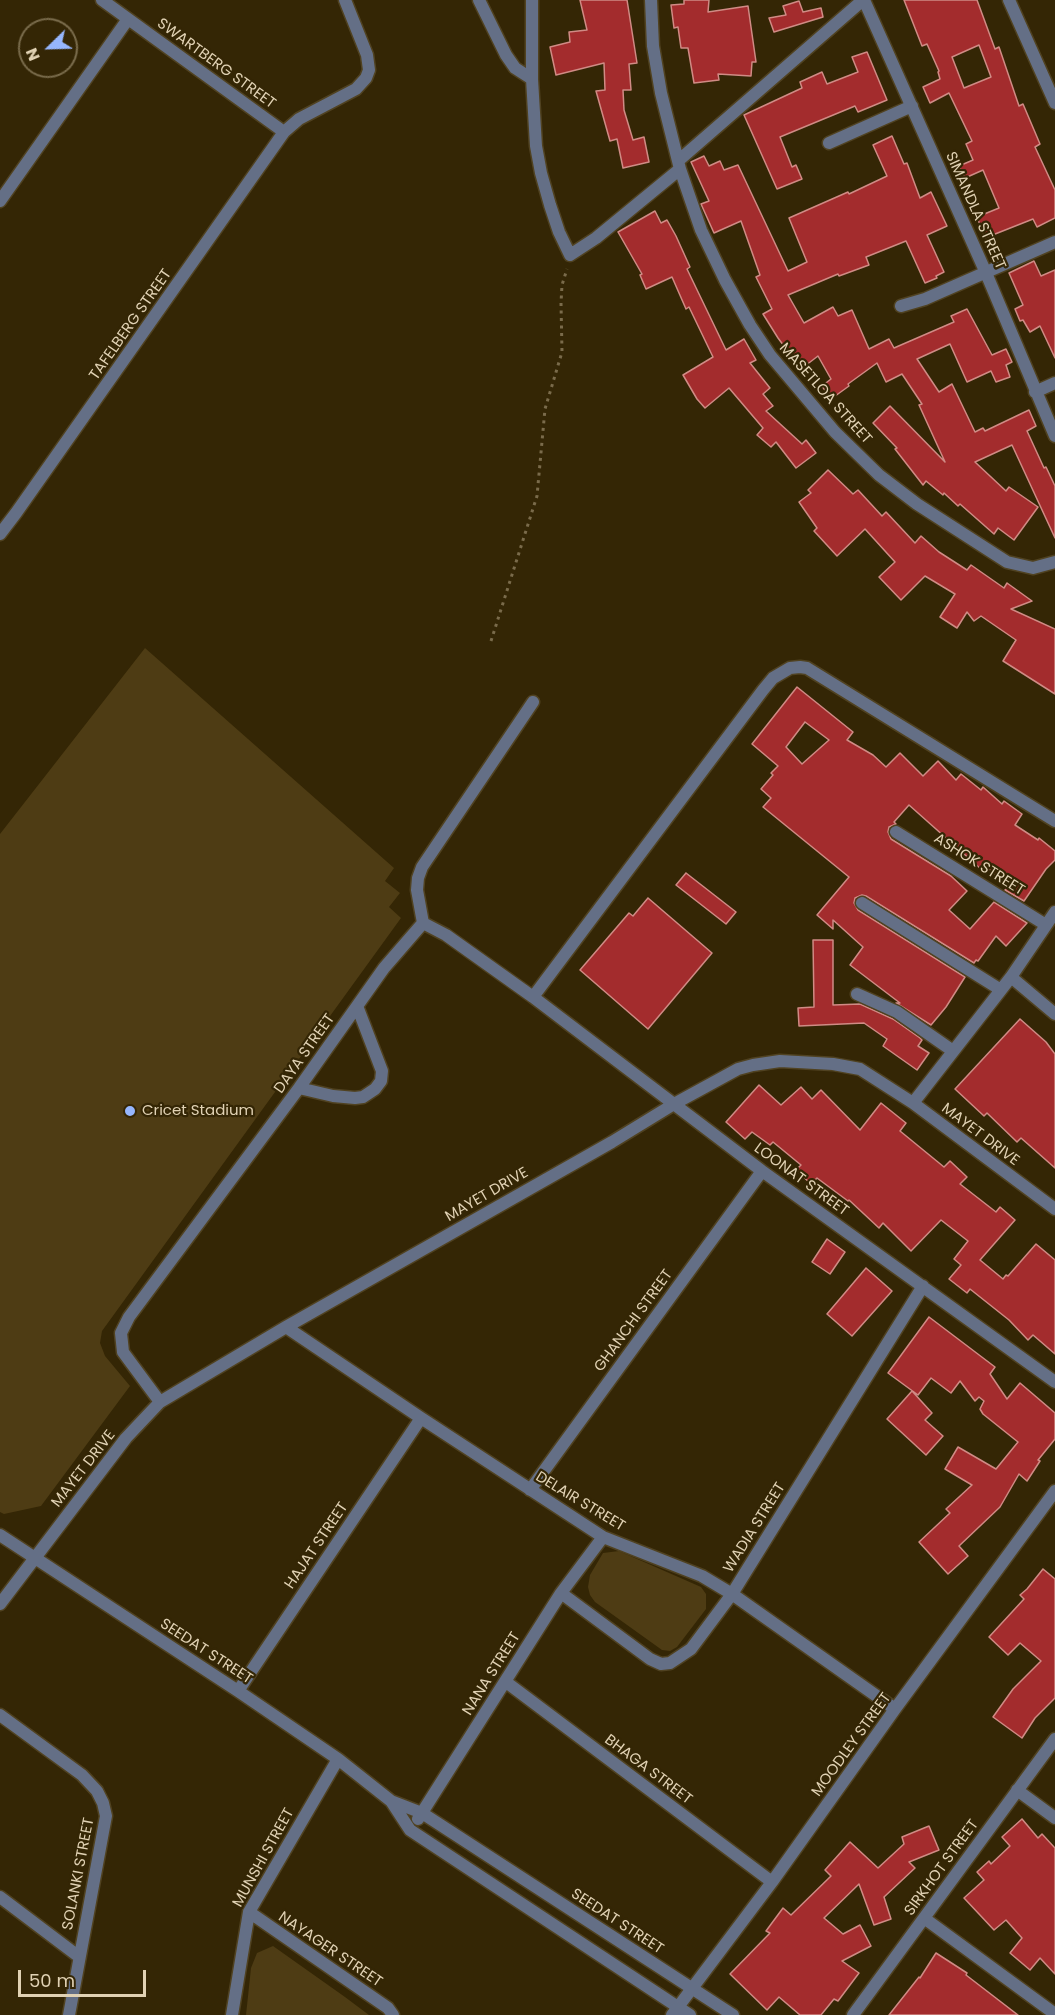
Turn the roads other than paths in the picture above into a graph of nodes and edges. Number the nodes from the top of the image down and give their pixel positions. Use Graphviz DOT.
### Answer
graph roads {
  1 [pos="102,0"];
  2 [pos="345,0"];
  3 [pos="480,0"];
  4 [pos="532,0"];
  5 [pos="651,0"];
  6 [pos="1009,0"];
  7 [pos="867,1"];
  8 [pos="128,19"];
  9 [pos="532,79"];
  10 [pos="1055,103"];
  11 [pos="912,106"];
  12 [pos="284,132"];
  13 [pos="829,143"];
  14 [pos="679,165"];
  15 [pos="0,201"];
  16 [pos="1055,242"];
  17 [pos="986,273"];
  18 [pos="901,306"];
  19 [pos="1055,383"];
  20 [pos="1035,392"];
  21 [pos="1055,436"];
  22 [pos="0,534"];
  23 [pos="1055,562"];
  24 [pos="533,702"];
  25 [pos="1055,822"];
  26 [pos="896,832"];
  27 [pos="862,903"];
  28 [pos="1055,912"];
  29 [pos="423,923"];
  30 [pos="1046,925"];
  31 [pos="1011,977"];
  32 [pos="1001,990"];
  33 [pos="857,994"];
  34 [pos="533,997"];
  35 [pos="357,1006"];
  36 [pos="1055,1014"];
  37 [pos="953,1052"];
  38 [pos="300,1088"];
  39 [pos="913,1102"];
  40 [pos="674,1104"];
  41 [pos="762,1171"];
  42 [pos="1055,1209"];
  43 [pos="923,1286"];
  44 [pos="286,1327"];
  45 [pos="1055,1382"];
  46 [pos="160,1402"];
  47 [pos="421,1418"];
  48 [pos="530,1490"];
  49 [pos="1055,1491"];
  50 [pos="0,1535"];
  51 [pos="603,1537"];
  52 [pos="35,1558"];
  53 [pos="561,1593"];
  54 [pos="732,1594"];
  55 [pos="0,1604"];
  56 [pos="506,1682"];
  57 [pos="238,1690"];
  58 [pos="895,1709"];
  59 [pos="0,1715"];
  60 [pos="1055,1739"];
  61 [pos="338,1759"];
  62 [pos="1017,1790"];
  63 [pos="391,1801"];
  64 [pos="422,1813"];
  65 [pos="1055,1818"];
  66 [pos="410,1830"];
  67 [pos="772,1882"];
  68 [pos="0,1896"];
  69 [pos="249,1912"];
  70 [pos="924,1918"];
  71 [pos="78,1956"];
  72 [pos="691,1989"];
  73 [pos="675,2011"];
  74 [pos="1055,2014"];
  75 [pos="69,2015"];
  76 [pos="232,2015"];
  77 [pos="393,2015"];
  78 [pos="690,2015"];
  79 [pos="733,2015"];
  80 [pos="854,2015"];
  1 -- 8 [label="street, SWARTBERG STREET"];
  2 -- 12 [label="street, TAFELBERG STREET"];
  3 -- 9 [label="street"];
  4 -- 9 [label="street"];
  5 -- 14 [label="street, MASETLOA STREET"];
  6 -- 10 [label="street"];
  7 -- 11 [label="street, SIMANDLA STREET"];
  7 -- 14 [label="street"];
  8 -- 12 [label="street, SWARTBERG STREET"];
  8 -- 15 [label="street"];
  9 -- 14 [label="street"];
  11 -- 13 [label="street"];
  11 -- 17 [label="street, SIMANDLA STREET"];
  12 -- 22 [label="street, TAFELBERG STREET"];
  14 -- 23 [label="street, MASETLOA STREET"];
  16 -- 17 [label="street"];
  17 -- 18 [label="street"];
  17 -- 20 [label="street, SIMANDLA STREET"];
  19 -- 20 [label="street"];
  20 -- 21 [label="street, SIMANDLA STREET"];
  24 -- 29 [label="street"];
  25 -- 34 [label="street"];
  26 -- 30 [label="street, ASHOK STREET"];
  27 -- 32 [label="street"];
  28 -- 30 [label="street"];
  29 -- 34 [label="street"];
  29 -- 35 [label="street, DAYA STREET"];
  30 -- 31 [label="street"];
  31 -- 32 [label="street"];
  31 -- 36 [label="street"];
  32 -- 37 [label="street"];
  33 -- 37 [label="street"];
  34 -- 40 [label="street, LOONAT STREET"];
  35 -- 38 [label="street, DAYA STREET"];
  35 -- 38 [label="street"];
  37 -- 39 [label="street"];
  38 -- 46 [label="street, DAYA STREET"];
  39 -- 40 [label="street, MAYET DRIVE"];
  39 -- 42 [label="street, MAYET DRIVE"];
  40 -- 41 [label="street, LOONAT STREET"];
  40 -- 44 [label="street, MAYET DRIVE"];
  41 -- 43 [label="street, LOONAT STREET"];
  41 -- 48 [label="street, GHANCHI STREET"];
  43 -- 45 [label="street, LOONAT STREET"];
  43 -- 54 [label="street, WADIA STREET"];
  44 -- 46 [label="street, MAYET DRIVE"];
  44 -- 47 [label="street, DELAIR STREET"];
  46 -- 52 [label="street, MAYET DRIVE"];
  47 -- 48 [label="street, DELAIR STREET"];
  47 -- 57 [label="street, HAJAT STREET"];
  48 -- 51 [label="street, DELAIR STREET"];
  49 -- 58 [label="street, MOODLEY STREET"];
  50 -- 52 [label="street, SEEDAT STREET"];
  51 -- 53 [label="street, NANA STREET"];
  51 -- 54 [label="street, DELAIR STREET"];
  52 -- 55 [label="street, MAYET DRIVE"];
  52 -- 57 [label="street, SEEDAT STREET"];
  53 -- 54 [label="street, WADIA STREET"];
  53 -- 56 [label="street, NANA STREET"];
  54 -- 58 [label="street, DELAIR STREET"];
  56 -- 64 [label="street, NANA STREET"];
  56 -- 67 [label="street, BHAGA STREET"];
  57 -- 61 [label="street, SEEDAT STREET"];
  58 -- 67 [label="street, MOODLEY STREET"];
  59 -- 71 [label="street, SOLANKI STREET"];
  60 -- 62 [label="street, SIRKHOT STREET"];
  61 -- 63 [label="street, SEEDAT STREET"];
  61 -- 69 [label="street, MUNSHI STREET"];
  62 -- 65 [label="street"];
  62 -- 70 [label="street, SIRKHOT STREET"];
  63 -- 64 [label="street, SEEDAT STREET"];
  63 -- 66 [label="street, SEEDAT STREET"];
  64 -- 66 [label="street, NANA STREET"];
  64 -- 72 [label="street, SEEDAT STREET"];
  66 -- 73 [label="street, SEEDAT STREET"];
  67 -- 72 [label="street, MOODLEY STREET"];
  68 -- 71 [label="street"];
  69 -- 76 [label="street, MUNSHI STREET"];
  69 -- 77 [label="street, NAYAGER STREET"];
  70 -- 74 [label="street"];
  70 -- 80 [label="street, SIRKHOT STREET"];
  71 -- 75 [label="street, SOLANKI STREET"];
  72 -- 73 [label="street, MOODLEY STREET"];
  72 -- 79 [label="street, SEEDAT STREET"];
  73 -- 78 [label="street, SEEDAT STREET"];
}
